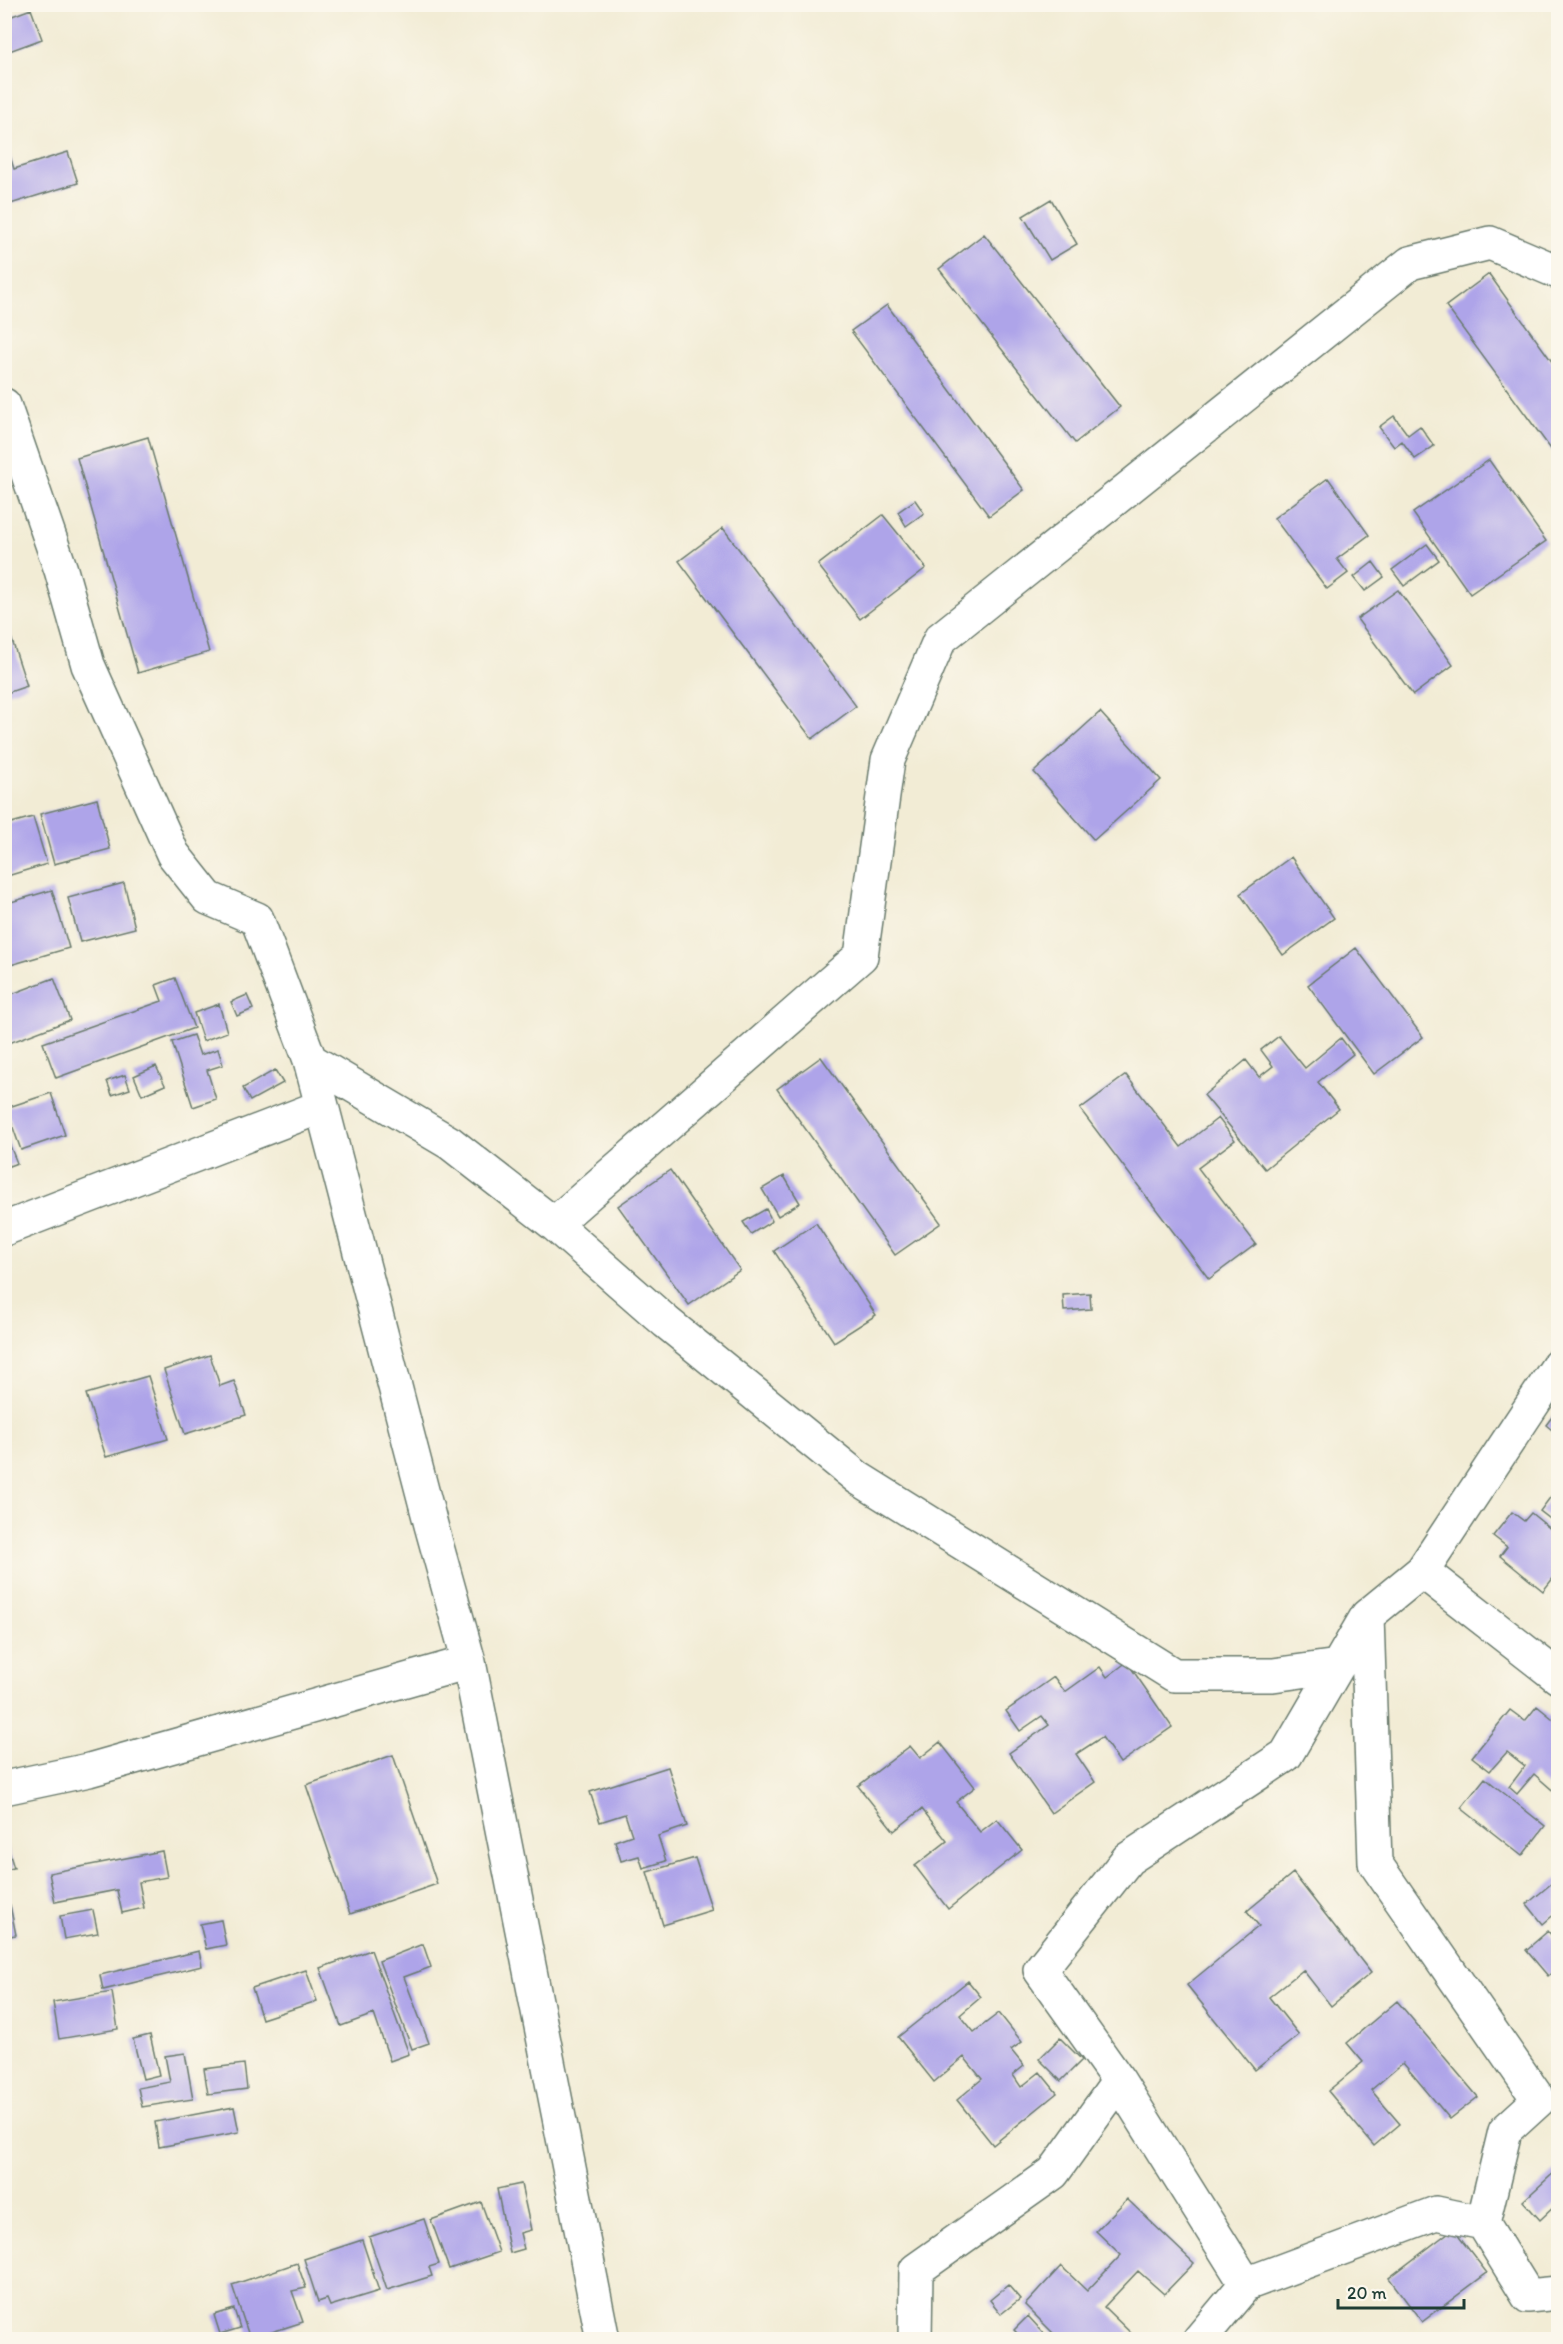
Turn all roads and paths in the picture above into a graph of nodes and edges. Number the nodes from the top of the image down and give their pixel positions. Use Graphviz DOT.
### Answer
graph roads {
  1 [pos="1558,272"];
  2 [pos="4,405"];
  3 [pos="310,1060"];
  4 [pos="320,1107"];
  5 [pos="554,1224"];
  6 [pos="4,1229"];
  7 [pos="1558,1366"];
  8 [pos="1422,1571"];
  9 [pos="1367,1616"];
  10 [pos="469,1662"];
  11 [pos="1338,1666"];
  12 [pos="1558,1677"];
  13 [pos="4,1788"];
  14 [pos="1119,2081"];
  15 [pos="1483,2223"];
  16 [pos="1246,2284"];
  17 [pos="1558,2293"];
  18 [pos="603,2340"];
  19 [pos="915,2340"];
  20 [pos="1199,2340"];
  1 -- 5 [label="street"];
  2 -- 3 [label="street"];
  3 -- 4 [label="street"];
  3 -- 5 [label="street"];
  4 -- 6 [label="street"];
  4 -- 10 [label="street"];
  5 -- 11 [label="street"];
  7 -- 8 [label="street"];
  8 -- 9 [label="street"];
  8 -- 12 [label="street"];
  9 -- 11 [label="street"];
  9 -- 15 [label="street"];
  10 -- 13 [label="street"];
  10 -- 18 [label="street"];
  11 -- 14 [label="street"];
  14 -- 16 [label="street"];
  14 -- 19 [label="street"];
  15 -- 16 [label="street"];
  15 -- 17 [label="street"];
  16 -- 20 [label="street"];
}
